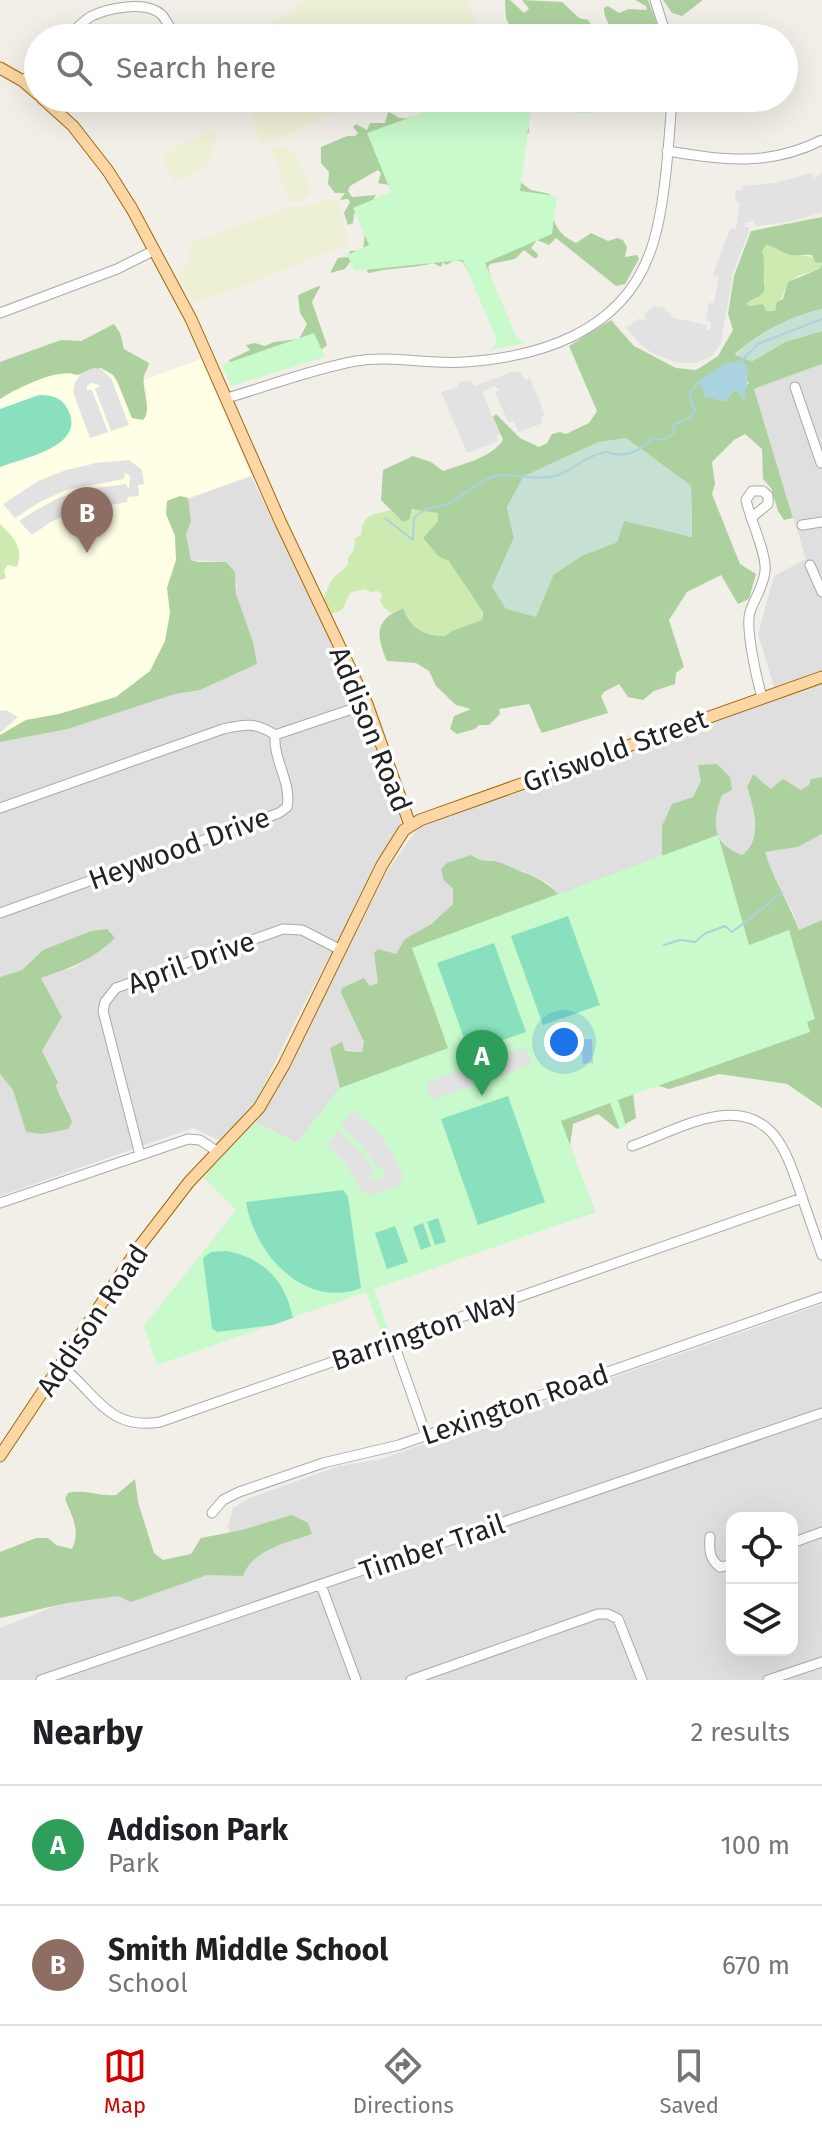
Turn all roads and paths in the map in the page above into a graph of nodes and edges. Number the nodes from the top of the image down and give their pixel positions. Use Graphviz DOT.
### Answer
graph roads {
  1 [pos="655,0"];
  2 [pos="82,24"];
  3 [pos="168,24"];
  4 [pos="663,24"];
  5 [pos="0,68"];
  6 [pos="23,81"];
  7 [pos="56,112"];
  8 [pos="671,112"];
  9 [pos="822,140"];
  10 [pos="667,151"];
  11 [pos="155,250"];
  12 [pos="0,313"];
  13 [pos="795,387"];
  14 [pos="227,398"];
  15 [pos="819,443"];
  16 [pos="821,463"];
  17 [pos="751,518"];
  18 [pos="822,522"];
  19 [pos="802,525"];
  20 [pos="810,565"];
  21 [pos="822,592"];
  22 [pos="822,677"];
  23 [pos="762,697"];
  24 [pos="367,704"];
  25 [pos="275,735"];
  26 [pos="0,808"];
  27 [pos="410,825"];
  28 [pos="0,913"];
  29 [pos="339,949"];
  30 [pos="632,1146"];
  31 [pos="218,1152"];
  32 [pos="140,1155"];
  33 [pos="802,1198"];
  34 [pos="0,1203"];
  35 [pos="822,1255"];
  36 [pos="822,1297"];
  37 [pos="393,1341"];
  38 [pos="60,1365"];
  39 [pos="822,1413"];
  40 [pos="426,1435"];
  41 [pos="0,1456"];
  42 [pos="212,1513"];
  43 [pos="822,1532"];
  44 [pos="710,1537"];
  45 [pos="798,1541"];
  46 [pos="726,1566"];
  47 [pos="321,1585"];
  48 [pos="822,1662"];
  49 [pos="41,1680"];
  50 [pos="356,1680"];
  51 [pos="411,1680"];
  52 [pos="642,1680"];
  53 [pos="768,1680"];
  1 -- 4 [label="street"];
  2 -- 3 [label="street"];
  5 -- 6 [label="main road, Addison Road"];
  7 -- 11 [label="main road, Addison Road"];
  8 -- 10 [label="street"];
  9 -- 10 [label="street"];
  10 -- 14 [label="street"];
  11 -- 12 [label="street"];
  11 -- 14 [label="main road, Addison Road"];
  13 -- 15 [label="street"];
  14 -- 24 [label="main road, Addison Road"];
  15 -- 16 [label="street"];
  17 -- 23 [label="street"];
  18 -- 19 [label="street"];
  20 -- 21 [label="street"];
  22 -- 23 [label="main road, Griswold Street"];
  23 -- 27 [label="main road, Griswold Street"];
  24 -- 25 [label="street"];
  24 -- 27 [label="main road, Addison Road"];
  25 -- 26 [label="street"];
  25 -- 28 [label="street, Heywood Drive"];
  27 -- 29 [label="main road, Addison Road"];
  29 -- 31 [label="main road, Addison Road"];
  29 -- 32 [label="street, April Drive"];
  30 -- 33 [label="street"];
  31 -- 32 [label="street"];
  31 -- 38 [label="main road, Addison Road"];
  32 -- 34 [label="street"];
  33 -- 35 [label="street"];
  33 -- 37 [label="street, Barrington Way"];
  36 -- 40 [label="street, Lexington Road"];
  37 -- 38 [label="street, Barrington Way"];
  37 -- 40 [label="street"];
  38 -- 41 [label="main road, Addison Road"];
  39 -- 47 [label="street, Timber Trail"];
  40 -- 42 [label="street, Lexington Road"];
  43 -- 45 [label="street"];
  44 -- 46 [label="street"];
  47 -- 49 [label="street, Timber Trail"];
  47 -- 50 [label="street"];
  48 -- 53 [label="street"];
  51 -- 52 [label="street"];
}
